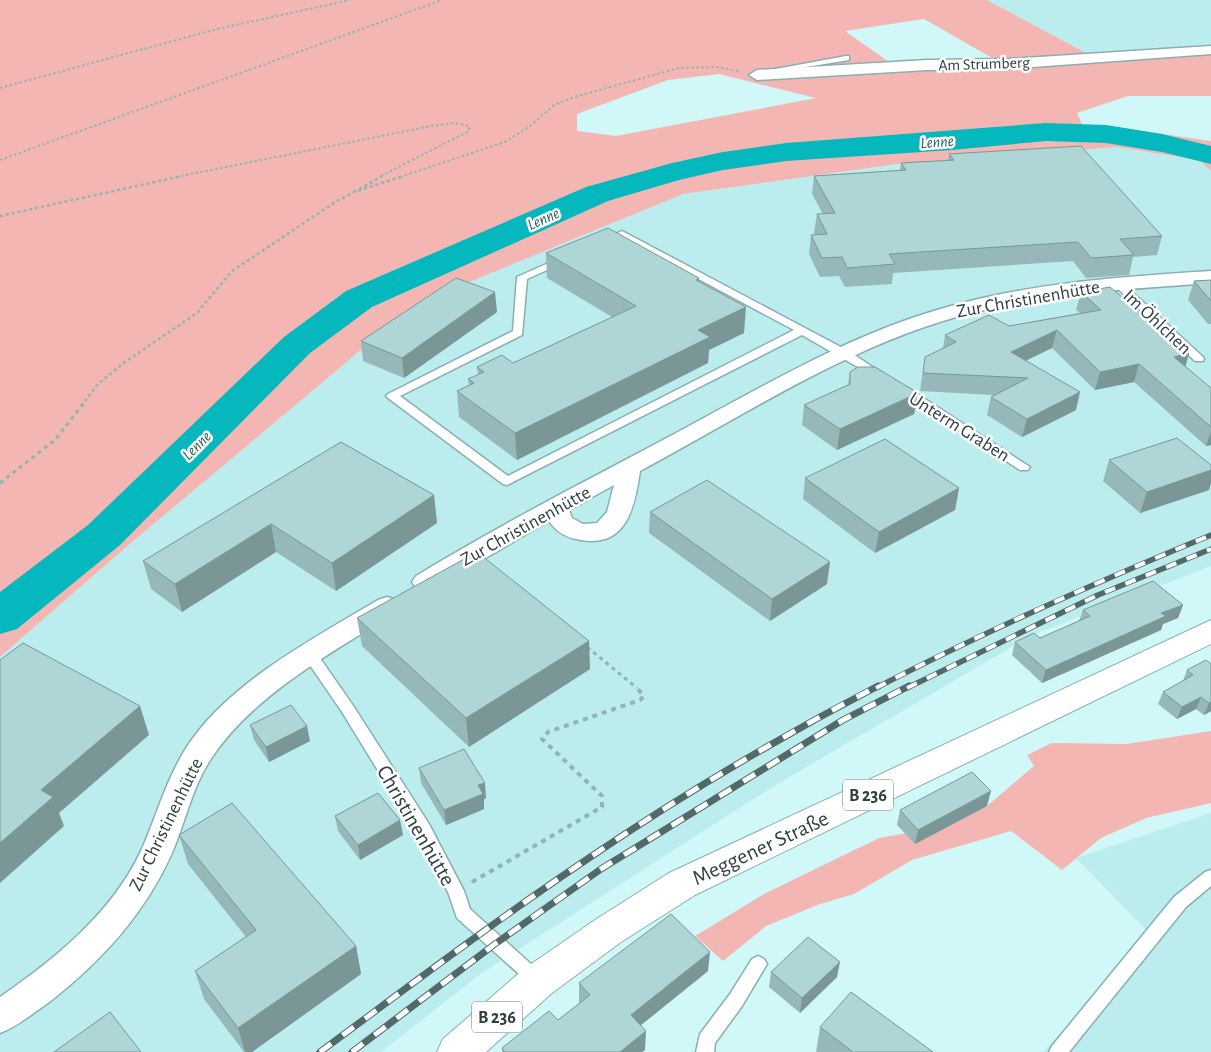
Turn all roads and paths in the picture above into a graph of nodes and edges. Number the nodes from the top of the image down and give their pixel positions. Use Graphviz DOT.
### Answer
graph roads {
  1 [pos="350,0"];
  2 [pos="442,0"];
  3 [pos="1211,50"];
  4 [pos="846,58"];
  5 [pos="757,75"];
  6 [pos="0,88"];
  7 [pos="0,160"];
  8 [pos="354,192"];
  9 [pos="0,216"];
  10 [pos="595,246"];
  11 [pos="577,254"];
  12 [pos="1211,277"];
  13 [pos="1117,283"];
  14 [pos="801,331"];
  15 [pos="846,354"];
  16 [pos="1200,359"];
  17 [pos="1024,467"];
  18 [pos="629,468"];
  19 [pos="0,483"];
  20 [pos="556,508"];
  21 [pos="1211,631"];
  22 [pos="580,642"];
  23 [pos="310,655"];
  24 [pos="1211,877"];
  25 [pos="456,891"];
  26 [pos="758,964"];
  27 [pos="538,981"];
  28 [pos="0,1017"];
  29 [pos="457,1052"];
  30 [pos="705,1052"];
  31 [pos="1058,1052"];
  1 -- 6 [label="path"];
  2 -- 7 [label="path"];
  3 -- 5 [label="street, Am Strumberg"];
  4 -- 5 [label="lane"];
  5 -- 8 [label="path"];
  8 -- 9 [label="path"];
  8 -- 19 [label="path"];
  10 -- 14 [label="lane, Unterm Graben"];
  11 -- 14 [label="lane"];
  12 -- 13 [label="street, Zur Christinenhütte"];
  13 -- 15 [label="street, Zur Christinenhütte"];
  13 -- 16 [label="lane, Im Öhlchen"];
  14 -- 15 [label="lane, Unterm Graben"];
  15 -- 17 [label="lane, Unterm Graben"];
  15 -- 18 [label="street, Zur Christinenhütte"];
  18 -- 20 [label="street, Zur Christinenhütte"];
  18 -- 20 [label="street"];
  20 -- 23 [label="street, Zur Christinenhütte"];
  21 -- 27 [label="main road, Meggener Straße / B 236"];
  22 -- 25 [label="path"];
  23 -- 25 [label="lane, Christinenhütte"];
  23 -- 28 [label="street, Zur Christinenhütte"];
  24 -- 31 [label="lane"];
  25 -- 27 [label="lane, Christinenhütte"];
  26 -- 30 [label="lane"];
  27 -- 29 [label="main road, B 236"];
}
